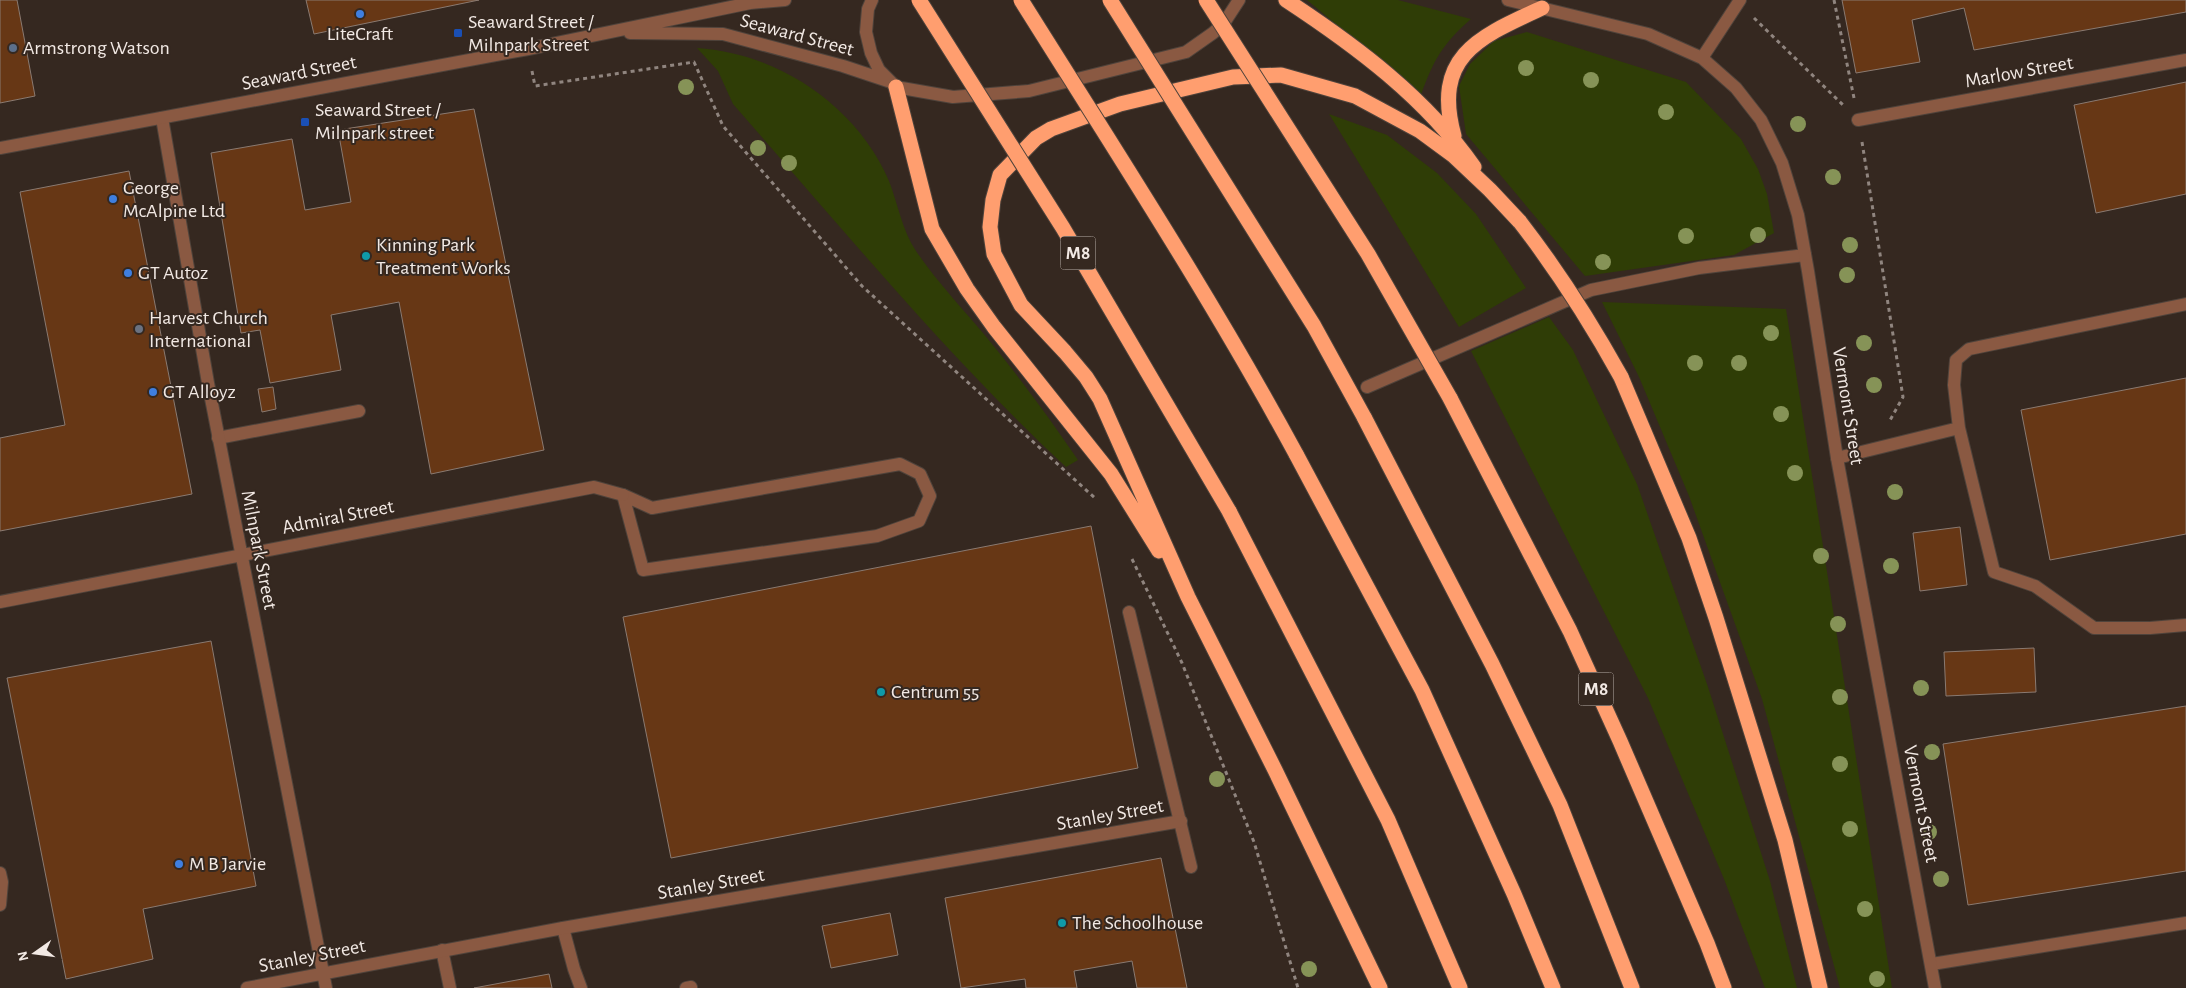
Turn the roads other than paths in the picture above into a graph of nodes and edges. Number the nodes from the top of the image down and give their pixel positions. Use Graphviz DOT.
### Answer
graph roads {
  1 [pos="785,0"];
  2 [pos="872,0"];
  3 [pos="919,0"];
  4 [pos="1021,0"];
  5 [pos="1110,0"];
  6 [pos="1206,0"];
  7 [pos="1239,0"];
  8 [pos="1286,0"];
  9 [pos="1508,0"];
  10 [pos="1740,2"];
  11 [pos="1542,8"];
  12 [pos="605,33"];
  13 [pos="1702,58"];
  14 [pos="2186,60"];
  15 [pos="892,84"];
  16 [pos="162,118"];
  17 [pos="1858,120"];
  18 [pos="1454,138"];
  19 [pos="0,148"];
  20 [pos="1490,190"];
  21 [pos="1805,255"];
  22 [pos="2186,304"];
  23 [pos="1367,387"];
  24 [pos="359,411"];
  25 [pos="1958,428"];
  26 [pos="218,438"];
  27 [pos="1837,458"];
  28 [pos="623,495"];
  29 [pos="241,555"];
  30 [pos="1188,597"];
  31 [pos="0,602"];
  32 [pos="1129,612"];
  33 [pos="2186,625"];
  34 [pos="1181,822"];
  35 [pos="1191,867"];
  36 [pos="0,873"];
  37 [pos="0,905"];
  38 [pos="2186,923"];
  39 [pos="563,928"];
  40 [pos="442,950"];
  41 [pos="1932,964"];
  42 [pos="323,973"];
  43 [pos="247,988"];
  44 [pos="326,988"];
  45 [pos="450,988"];
  46 [pos="581,988"];
  47 [pos="1380,988"];
  48 [pos="1460,988"];
  49 [pos="1553,988"];
  50 [pos="1632,988"];
  51 [pos="1724,988"];
  52 [pos="1820,988"];
  53 [pos="1935,988"];
  1 -- 12 [label="street, Seaward Street"];
  2 -- 15 [label="street"];
  3 -- 48 [label="highway, M8, bridge"];
  4 -- 49 [label="highway, bridge"];
  5 -- 50 [label="highway, bridge"];
  6 -- 51 [label="highway, M8, bridge"];
  7 -- 15 [label="street, Seaward Street"];
  8 -- 18 [label="highway"];
  9 -- 11 [label="street, Vermont Street"];
  10 -- 13 [label="street"];
  11 -- 13 [label="street, Vermont Street"];
  11 -- 18 [label="highway"];
  12 -- 15 [label="street, Seaward Street"];
  12 -- 16 [label="street, Seaward Street"];
  13 -- 21 [label="street, Vermont Street"];
  14 -- 17 [label="street, Marlow Street"];
  15 -- 30 [label="highway"];
  16 -- 19 [label="street, Seaward Street"];
  16 -- 26 [label="street, Milnpark Street"];
  18 -- 20 [label="highway"];
  20 -- 30 [label="highway"];
  20 -- 52 [label="highway, bridge"];
  21 -- 23 [label="street"];
  21 -- 27 [label="street, Vermont Street"];
  22 -- 25 [label="street"];
  24 -- 26 [label="street"];
  25 -- 27 [label="street"];
  25 -- 33 [label="street"];
  26 -- 29 [label="street, Milnpark Street"];
  27 -- 41 [label="street, Vermont Street"];
  28 -- 28 [label="street, Admiral Street"];
  28 -- 29 [label="street, Admiral Street"];
  29 -- 31 [label="street, Admiral Street"];
  29 -- 42 [label="street, Milnpark Street"];
  30 -- 47 [label="highway"];
  32 -- 34 [label="street"];
  34 -- 35 [label="street"];
  34 -- 39 [label="street, Stanley Street"];
  36 -- 37 [label="street"];
  38 -- 41 [label="street"];
  39 -- 40 [label="street, Stanley Street"];
  39 -- 46 [label="street"];
  40 -- 42 [label="street, Stanley Street"];
  40 -- 45 [label="street"];
  41 -- 53 [label="street, Vermont Street"];
  42 -- 43 [label="street, Stanley Street"];
  42 -- 44 [label="street, Milnpark Street"];
}
